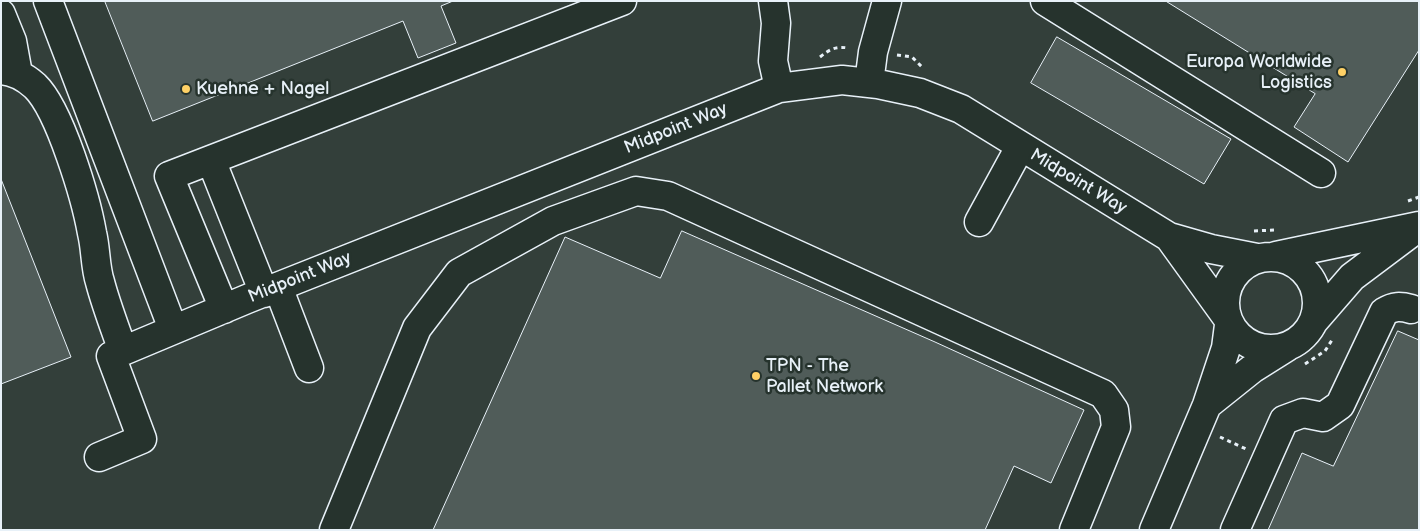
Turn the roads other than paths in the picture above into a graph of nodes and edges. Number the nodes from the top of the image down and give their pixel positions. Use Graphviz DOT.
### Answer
graph roads {
  1 [pos="48,1"];
  2 [pos="622,1"];
  3 [pos="773,1"];
  4 [pos="887,1"];
  5 [pos="1045,1"];
  6 [pos="1,14"];
  7 [pos="10,72"];
  8 [pos="869,83"];
  9 [pos="779,88"];
  10 [pos="1020,147"];
  11 [pos="211,160"];
  12 [pos="1321,173"];
  13 [pos="979,222"];
  14 [pos="1419,226"];
  15 [pos="1168,237"];
  16 [pos="1266,257"];
  17 [pos="271,290"];
  18 [pos="224,309"];
  19 [pos="1411,309"];
  20 [pos="1228,320"];
  21 [pos="1314,322"];
  22 [pos="173,329"];
  23 [pos="1288,346"];
  24 [pos="123,351"];
  25 [pos="309,368"];
  26 [pos="1202,416"];
  27 [pos="98,457"];
  28 [pos="334,530"];
  29 [pos="1074,530"];
  30 [pos="1154,530"];
  31 [pos="1235,530"];
  1 -- 22 [label="street"];
  2 -- 11 [label="street"];
  3 -- 9 [label="street"];
  4 -- 8 [label="street"];
  5 -- 12 [label="street"];
  6 -- 7 [label="street"];
  7 -- 24 [label="street"];
  8 -- 9 [label="street, Midpoint Way"];
  8 -- 10 [label="street, Midpoint Way"];
  9 -- 17 [label="street, Midpoint Way"];
  10 -- 13 [label="street"];
  10 -- 15 [label="street, Midpoint Way"];
  11 -- 17 [label="street"];
  11 -- 18 [label="street"];
  14 -- 16 [label="street, Midpoint Way"];
  14 -- 21 [label="street, Midpoint Way"];
  15 -- 16 [label="street, Midpoint Way"];
  15 -- 20 [label="street, Midpoint Way"];
  16 -- 20 [label="street"];
  16 -- 21 [label="street"];
  17 -- 18 [label="street, Midpoint Way"];
  17 -- 25 [label="street"];
  18 -- 22 [label="street, Midpoint Way"];
  19 -- 31 [label="street"];
  20 -- 23 [label="street"];
  20 -- 26 [label="street"];
  21 -- 23 [label="street"];
  22 -- 24 [label="street, Midpoint Way"];
  23 -- 26 [label="street"];
  24 -- 27 [label="street"];
  26 -- 30 [label="street"];
  28 -- 29 [label="street"];
}
